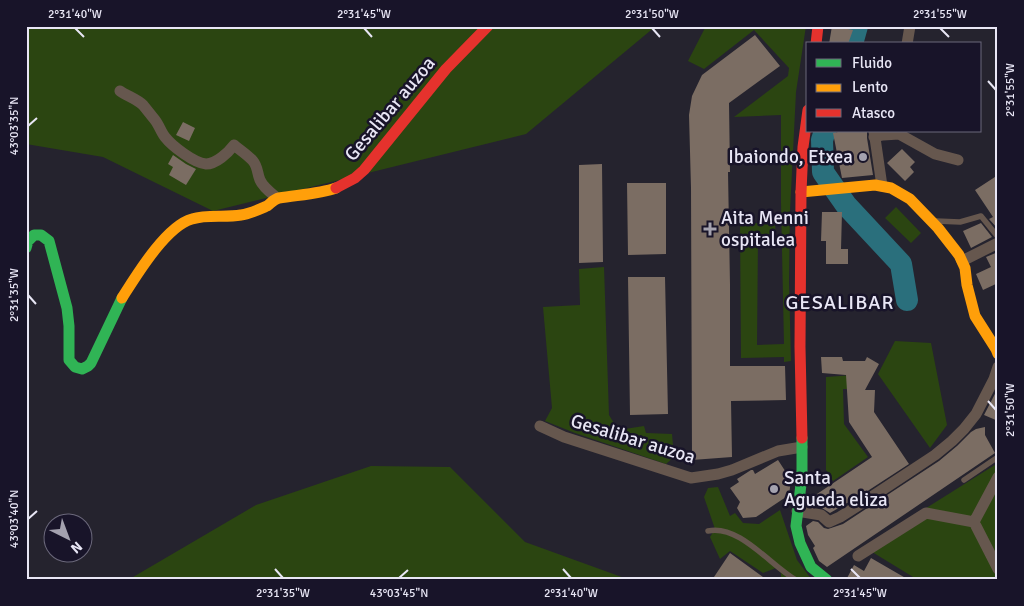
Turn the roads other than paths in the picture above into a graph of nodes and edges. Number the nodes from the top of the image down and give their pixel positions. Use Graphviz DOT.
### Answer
graph roads {
  1 [pos="488,26"];
  2 [pos="818,26"];
  3 [pos="910,26"];
  4 [pos="816,42"];
  5 [pos="907,42"];
  6 [pos="120,91"];
  7 [pos="806,125"];
  8 [pos="874,134"];
  9 [pos="958,160"];
  10 [pos="882,186"];
  11 [pos="800,192"];
  12 [pos="277,198"];
  13 [pos="931,221"];
  14 [pos="998,237"];
  15 [pos="998,243"];
  16 [pos="26,248"];
  17 [pos="962,261"];
  18 [pos="998,354"];
  19 [pos="998,367"];
  20 [pos="540,426"];
  21 [pos="802,447"];
  22 [pos="998,457"];
  23 [pos="998,477"];
  24 [pos="964,480"];
  25 [pos="797,511"];
  26 [pos="974,522"];
  27 [pos="708,531"];
  28 [pos="858,556"];
  29 [pos="998,569"];
  30 [pos="796,580"];
  31 [pos="827,580"];
  1 -- 12 [label="street, Gesalibar auzoa"];
  2 -- 4 [label="street"];
  3 -- 5 [label="street"];
  6 -- 12 [label="street"];
  7 -- 11 [label="street"];
  8 -- 9 [label="street"];
  8 -- 10 [label="street"];
  10 -- 11 [label="street"];
  10 -- 13 [label="street"];
  11 -- 21 [label="street"];
  12 -- 16 [label="street, Gesalibar auzoa"];
  13 -- 14 [label="lane"];
  13 -- 17 [label="street"];
  15 -- 17 [label="street"];
  17 -- 18 [label="street"];
  19 -- 25 [label="street"];
  20 -- 21 [label="street, Gesalibar auzoa"];
  21 -- 25 [label="street"];
  22 -- 24 [label="lane"];
  23 -- 26 [label="street"];
  25 -- 31 [label="street"];
  26 -- 28 [label="street"];
  26 -- 29 [label="street"];
  27 -- 30 [label="lane"];
}
